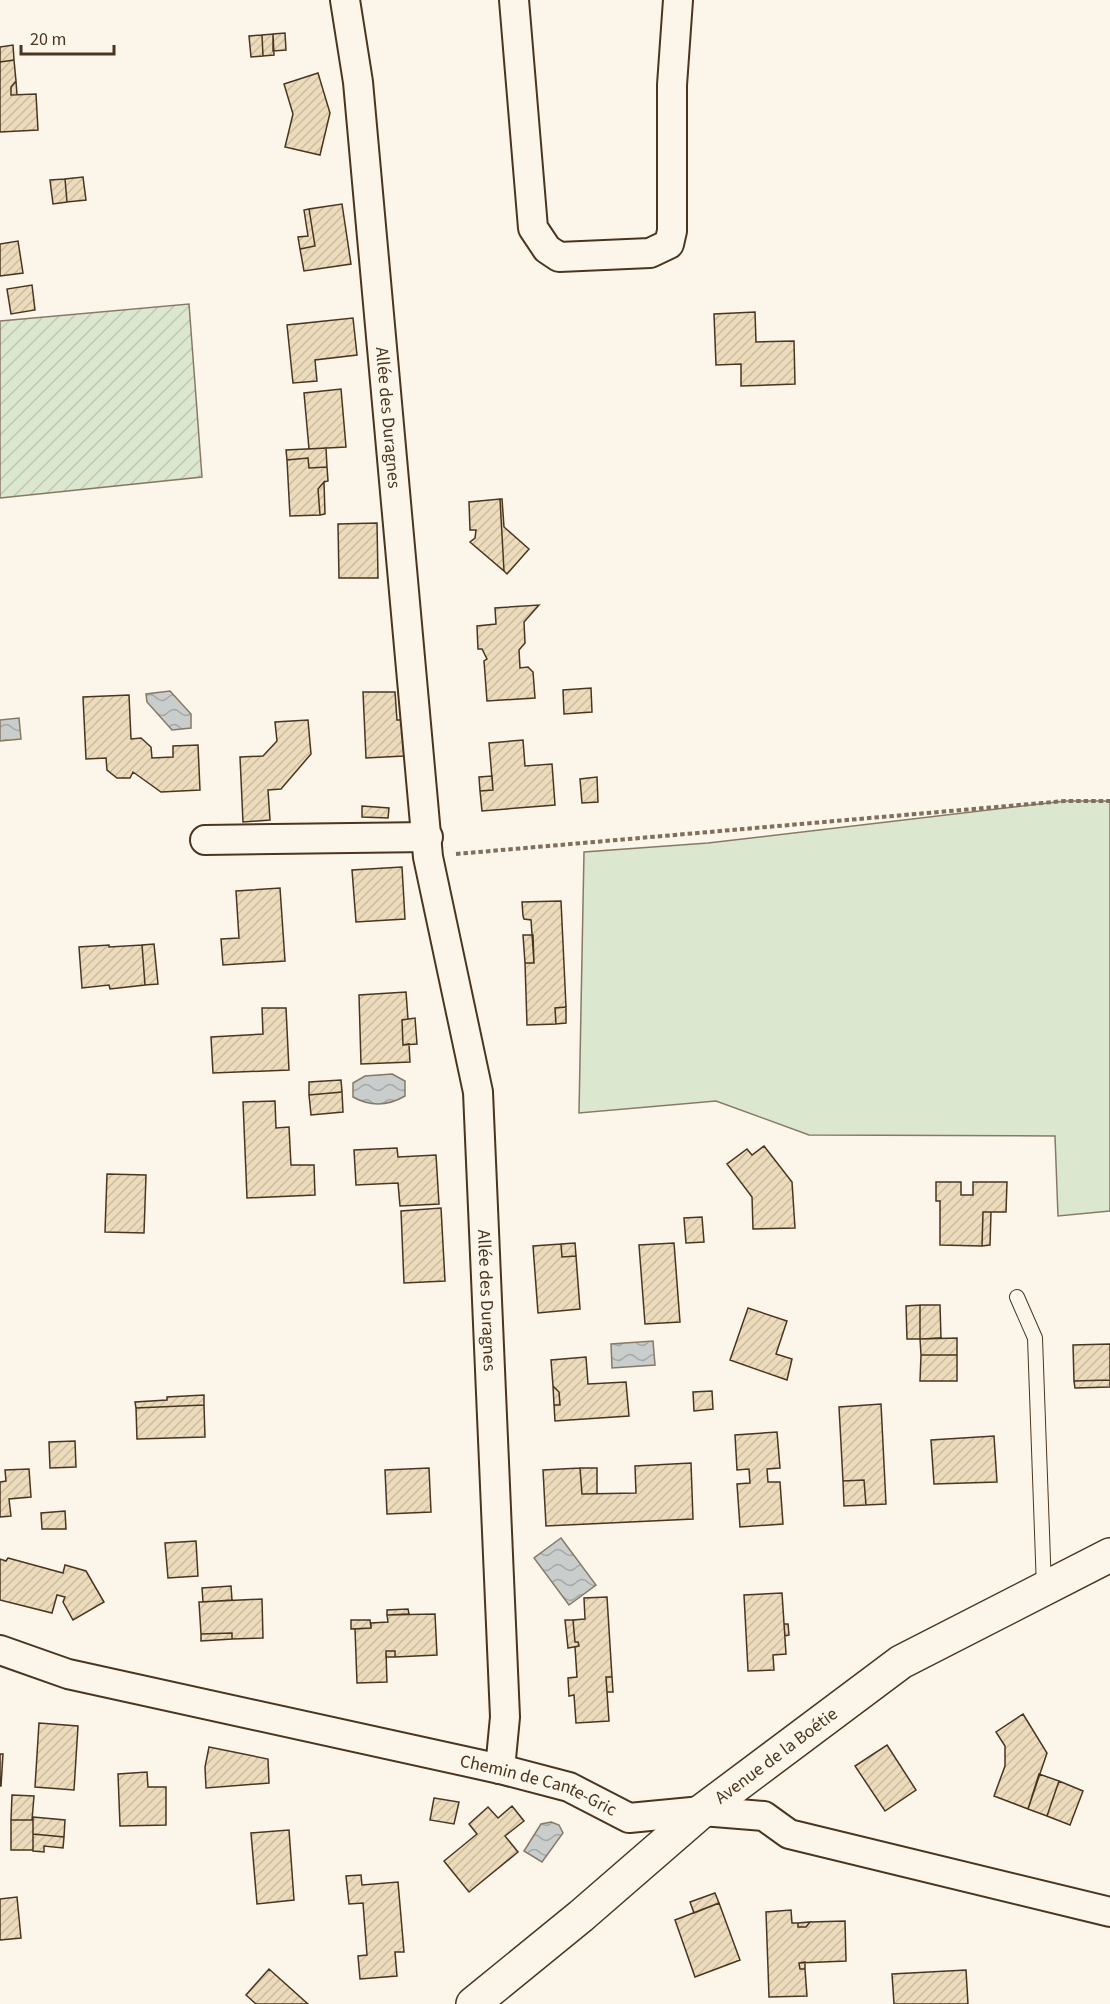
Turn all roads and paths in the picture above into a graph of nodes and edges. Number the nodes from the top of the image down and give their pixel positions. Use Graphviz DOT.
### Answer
graph roads {
  1 [pos="345,0"];
  2 [pos="514,0"];
  3 [pos="678,0"];
  4 [pos="1110,801"];
  5 [pos="205,840"];
  6 [pos="428,847"];
  7 [pos="1017,1297"];
  8 [pos="1110,1555"];
  9 [pos="1044,1588"];
  10 [pos="0,1650"];
  11 [pos="500,1769"];
  12 [pos="702,1811"];
  13 [pos="1110,1912"];
  14 [pos="473,2004"];
  1 -- 6 [label="street, Allée des Duragnes"];
  2 -- 3 [label="street"];
  4 -- 6 [label="path"];
  5 -- 6 [label="street"];
  6 -- 11 [label="street, Allée des Duragnes"];
  7 -- 9 [label="lane"];
  8 -- 9 [label="main road, Avenue de la Boétie"];
  9 -- 12 [label="main road, Avenue de la Boétie"];
  10 -- 11 [label="street, Chemin de Cante-Gric"];
  11 -- 12 [label="street, Chemin de Cante-Gric"];
  12 -- 13 [label="street, Chemin de Cante-Gric"];
  12 -- 14 [label="main road, Avenue de la Boétie"];
}
